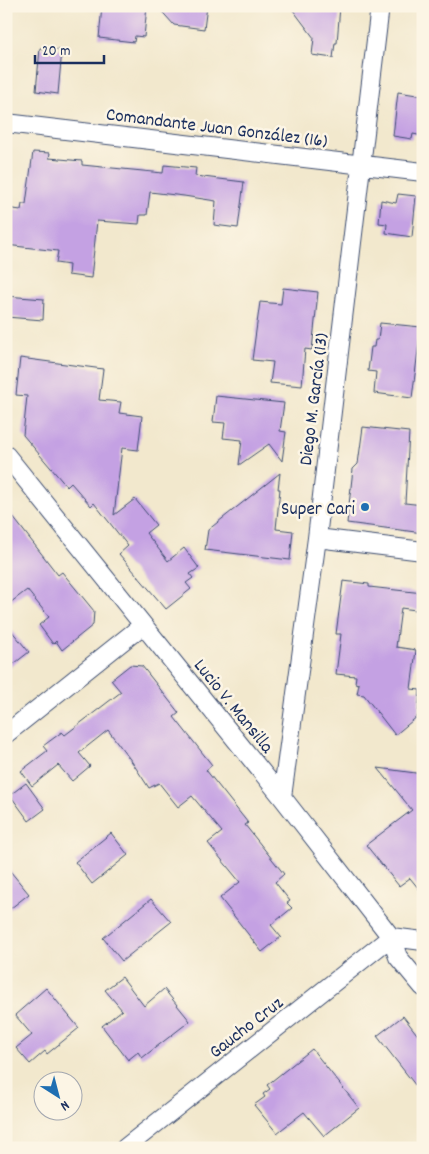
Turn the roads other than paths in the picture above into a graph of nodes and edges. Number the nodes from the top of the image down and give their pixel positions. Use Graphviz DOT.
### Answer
graph roads {
  1 [pos="380,6"];
  2 [pos="6,123"];
  3 [pos="361,165"];
  4 [pos="423,172"];
  5 [pos="6,455"];
  6 [pos="317,538"];
  7 [pos="423,551"];
  8 [pos="143,625"];
  9 [pos="6,734"];
  10 [pos="282,797"];
  11 [pos="391,937"];
  12 [pos="423,941"];
  13 [pos="423,987"];
  14 [pos="125,1148"];
  1 -- 3 [label="street, Diego M. García (13)"];
  2 -- 3 [label="street, Comandante Juan González (16)"];
  3 -- 4 [label="street, Comandante Juan González (16)"];
  3 -- 6 [label="street, Diego M. García (13)"];
  5 -- 8 [label="street, Lucio V. Mansilla"];
  6 -- 7 [label="street"];
  6 -- 10 [label="street, Diego M. García (13)"];
  8 -- 9 [label="street"];
  8 -- 10 [label="street, Lucio V. Mansilla"];
  10 -- 11 [label="street, Lucio V. Mansilla"];
  11 -- 12 [label="street"];
  11 -- 13 [label="street, Lucio V. Mansilla"];
  11 -- 14 [label="street, Gaucho Cruz"];
}
